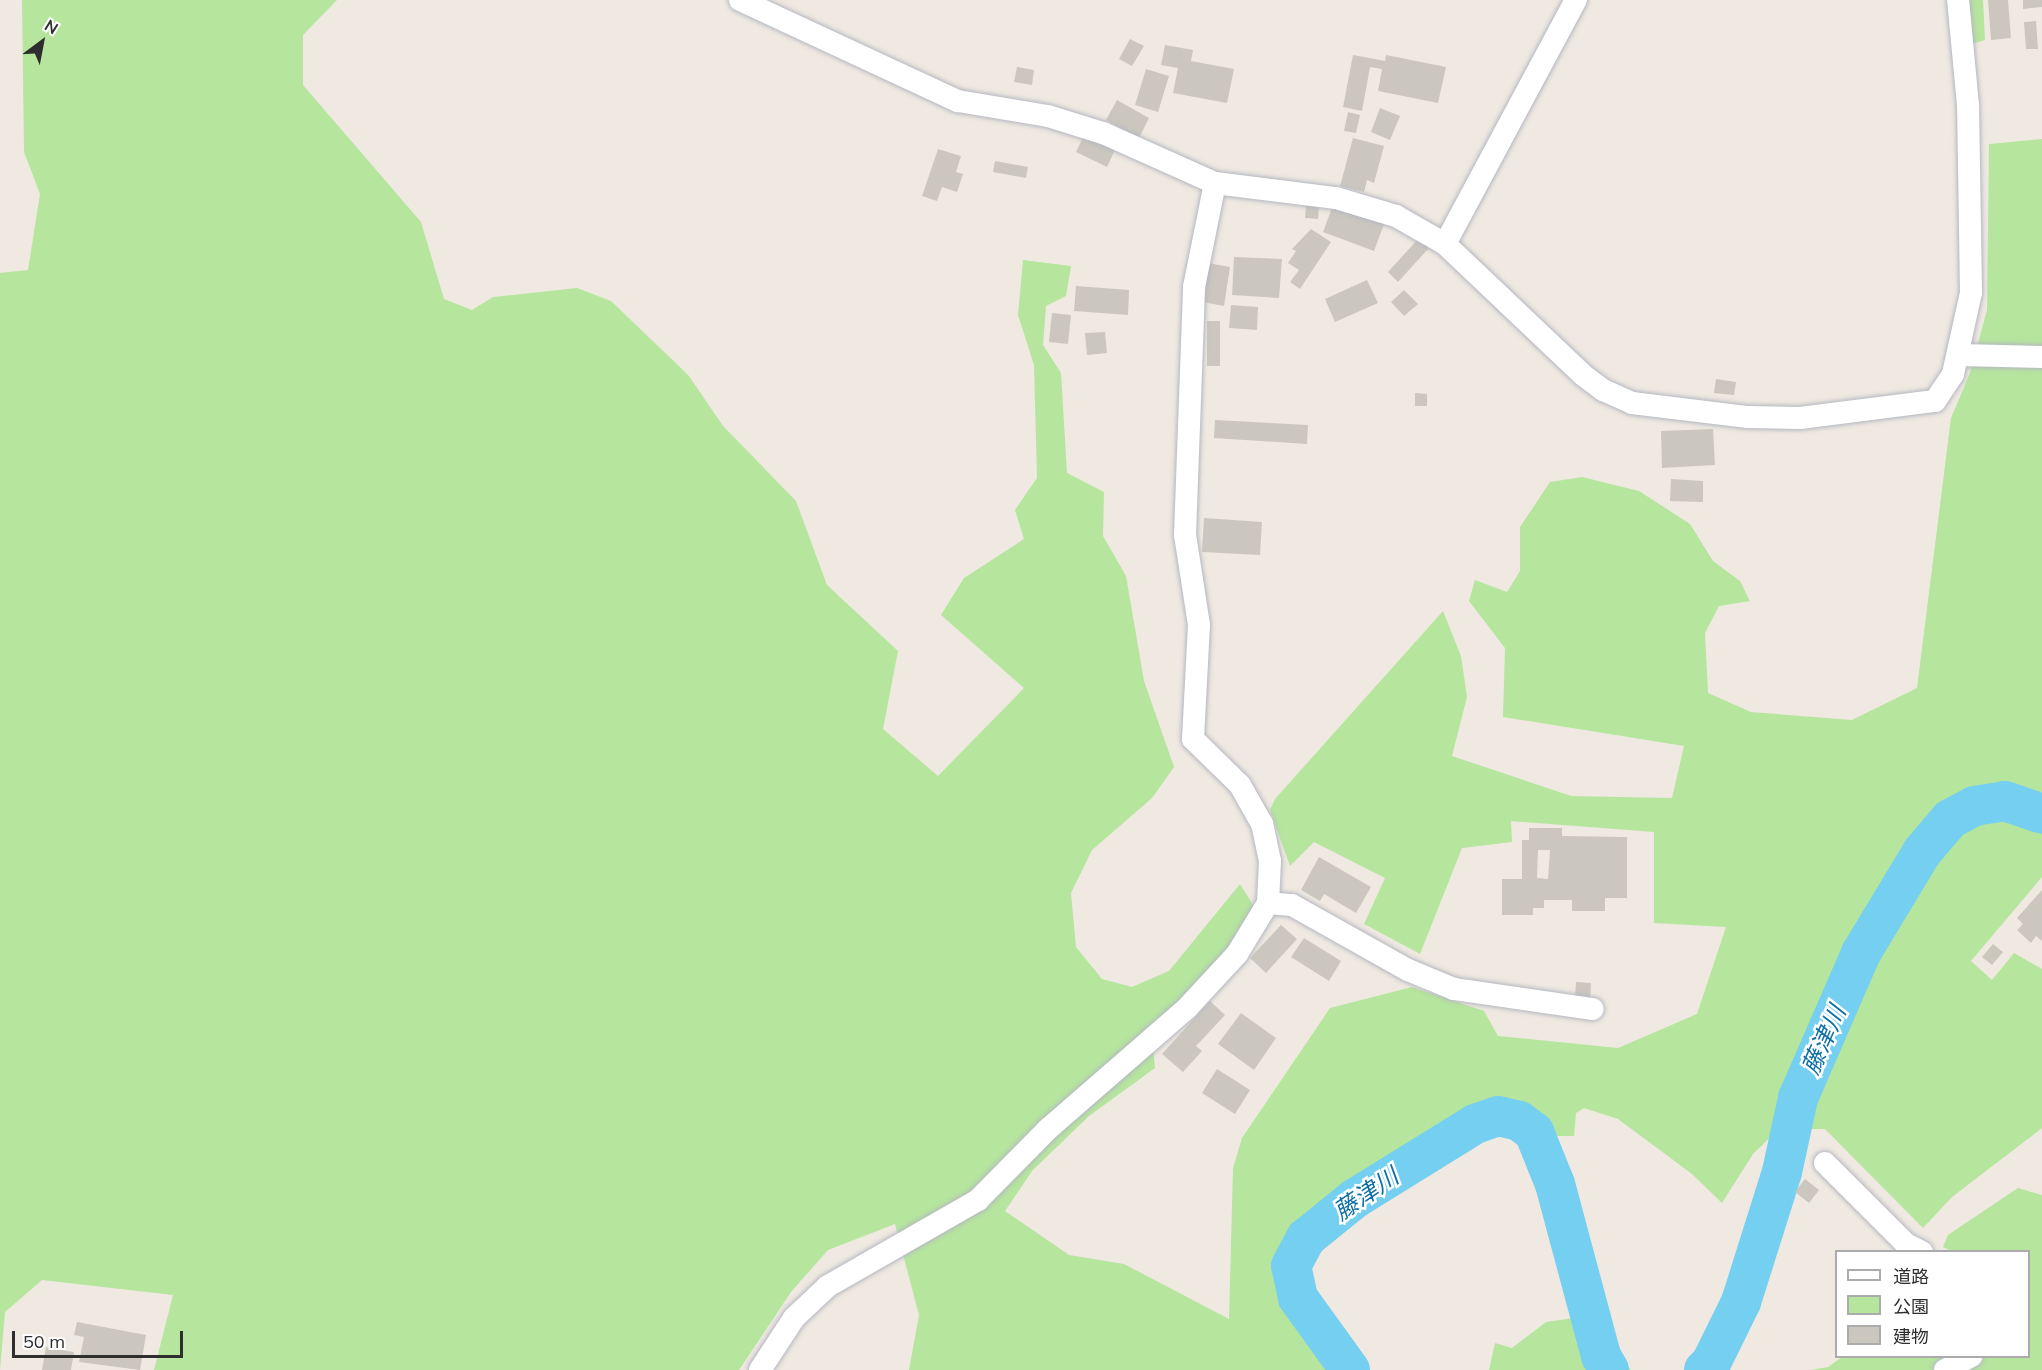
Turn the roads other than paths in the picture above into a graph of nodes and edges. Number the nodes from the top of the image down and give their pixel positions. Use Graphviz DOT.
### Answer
graph roads {
  1 [pos="740,0"];
  2 [pos="1576,0"];
  3 [pos="1958,0"];
  4 [pos="1215,183"];
  5 [pos="1445,243"];
  6 [pos="1960,355"];
  7 [pos="2042,357"];
  8 [pos="1268,903"];
  9 [pos="1593,1009"];
  10 [pos="1826,1163"];
  11 [pos="1920,1250"];
  12 [pos="1967,1358"];
  13 [pos="760,1370"];
  14 [pos="1945,1370"];
  1 -- 4 [label="street"];
  2 -- 5 [label="street"];
  3 -- 6 [label="street"];
  4 -- 5 [label="street"];
  4 -- 8 [label="street"];
  5 -- 6 [label="street"];
  6 -- 7 [label="street"];
  8 -- 9 [label="street"];
  8 -- 13 [label="street"];
  10 -- 11 [label="street"];
  12 -- 14 [label="street"];
}
